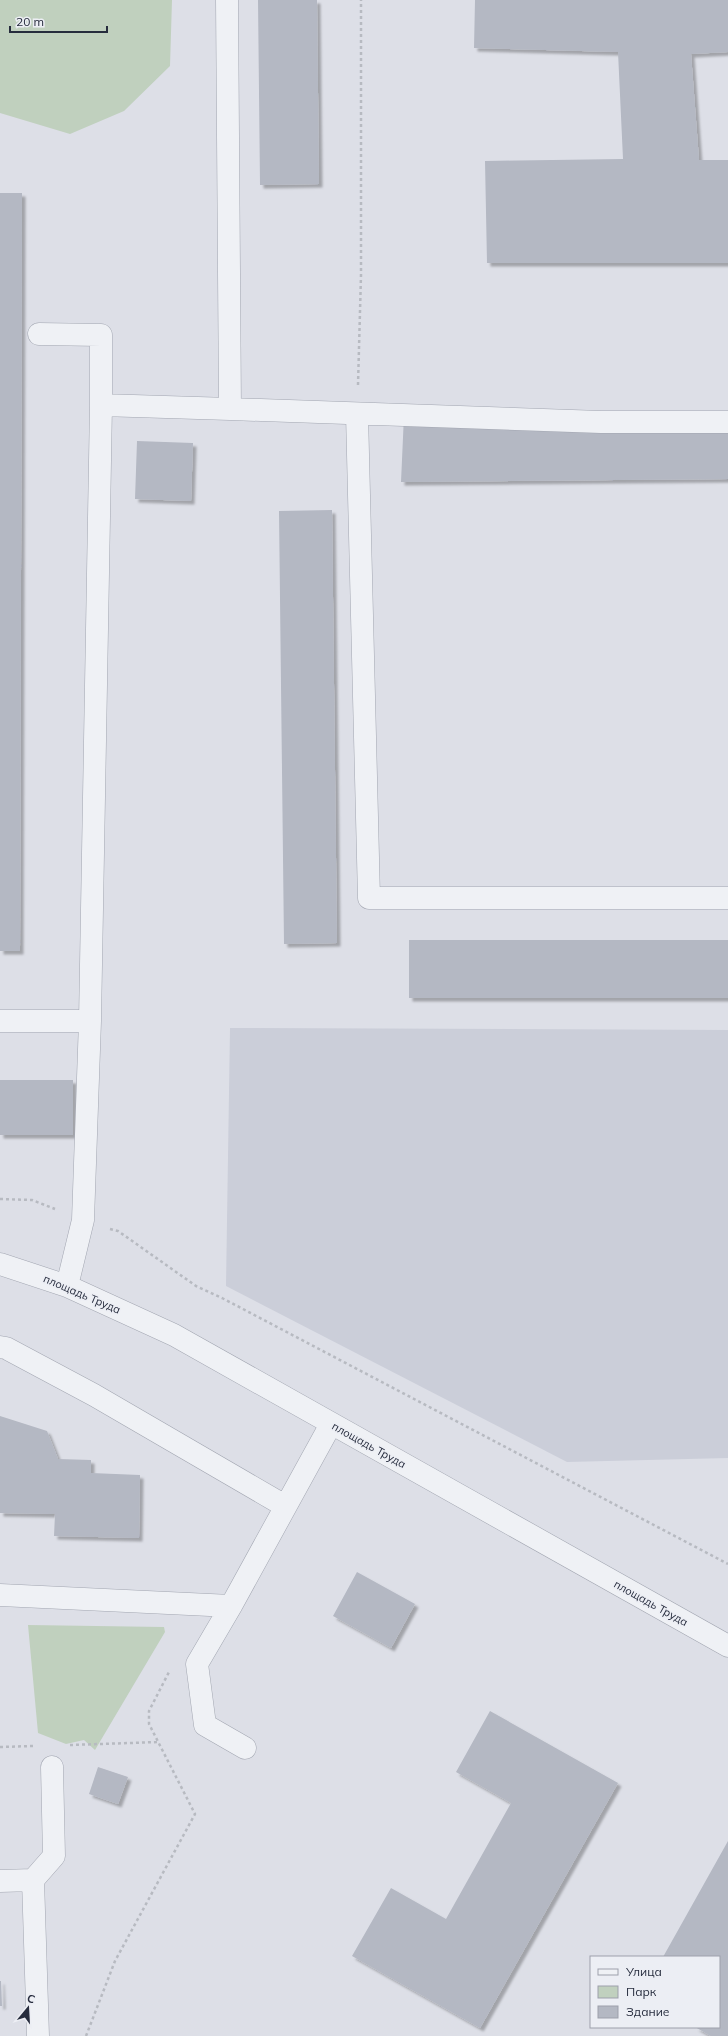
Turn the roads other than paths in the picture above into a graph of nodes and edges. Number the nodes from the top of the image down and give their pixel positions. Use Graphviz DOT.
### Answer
graph roads {
  1 [pos="227,0"];
  2 [pos="39,334"];
  3 [pos="102,405"];
  4 [pos="230,409"];
  5 [pos="357,414"];
  6 [pos="728,422"];
  7 [pos="728,898"];
  8 [pos="0,1021"];
  9 [pos="90,1021"];
  10 [pos="0,1264"];
  11 [pos="67,1286"];
  12 [pos="0,1348"];
  13 [pos="331,1424"];
  14 [pos="285,1506"];
  15 [pos="0,1595"];
  16 [pos="231,1606"];
  17 [pos="728,1646"];
  18 [pos="245,1748"];
  19 [pos="52,1767"];
  20 [pos="33,1880"];
  21 [pos="0,1881"];
  22 [pos="38,2036"];
  1 -- 4 [label="street"];
  2 -- 3 [label="street"];
  3 -- 4 [label="street"];
  3 -- 9 [label="street"];
  4 -- 5 [label="street"];
  5 -- 6 [label="street"];
  5 -- 7 [label="street"];
  8 -- 9 [label="street"];
  9 -- 11 [label="street"];
  10 -- 11 [label="street, площадь Труда"];
  11 -- 13 [label="street, площадь Труда"];
  12 -- 14 [label="street"];
  13 -- 14 [label="street"];
  13 -- 17 [label="street, площадь Труда"];
  14 -- 16 [label="street"];
  15 -- 16 [label="street"];
  16 -- 18 [label="street"];
  19 -- 20 [label="street"];
  20 -- 21 [label="street"];
  20 -- 22 [label="street"];
}
